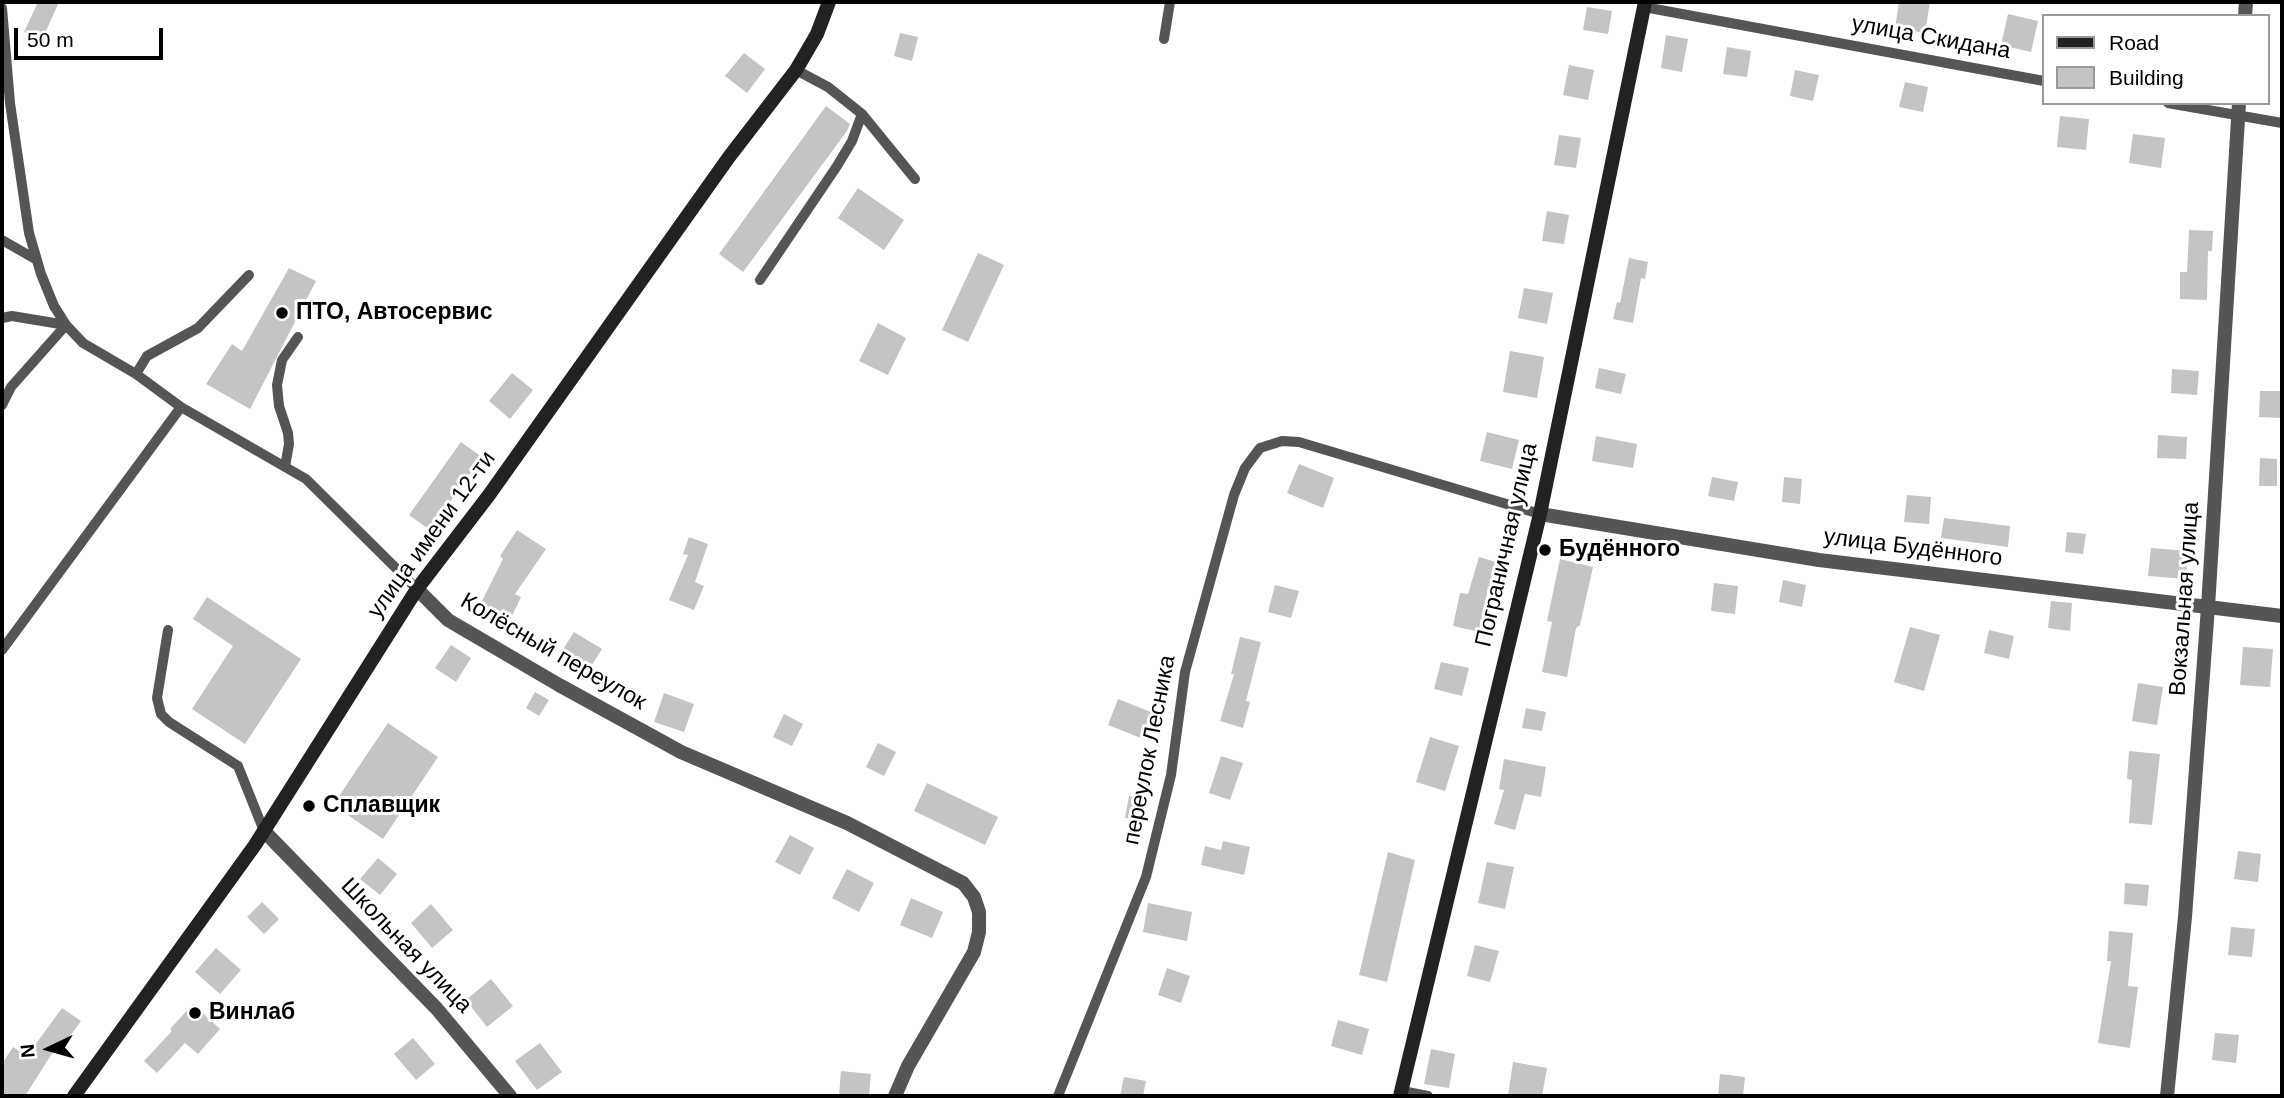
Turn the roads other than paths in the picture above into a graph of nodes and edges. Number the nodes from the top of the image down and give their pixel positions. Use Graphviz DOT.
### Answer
graph roads {
  1 [pos="829,2"];
  2 [pos="1170,2"];
  3 [pos="1645,4"];
  4 [pos="2,8"];
  5 [pos="1164,38"];
  6 [pos="796,70"];
  7 [pos="2042,80"];
  8 [pos="2188,105"];
  9 [pos="2239,110"];
  10 [pos="862,114"];
  11 [pos="2282,123"];
  12 [pos="915,180"];
  13 [pos="2,240"];
  14 [pos="37,260"];
  15 [pos="249,275"];
  16 [pos="760,280"];
  17 [pos="2,318"];
  18 [pos="66,325"];
  19 [pos="298,337"];
  20 [pos="136,374"];
  21 [pos="2,405"];
  22 [pos="181,407"];
  23 [pos="285,467"];
  24 [pos="1539,514"];
  25 [pos="417,589"];
  26 [pos="2208,607"];
  27 [pos="2282,616"];
  28 [pos="168,631"];
  29 [pos="2,650"];
  30 [pos="264,831"];
  31 [pos="1401,1094"];
  32 [pos="74,1096"];
  33 [pos="510,1096"];
  34 [pos="895,1096"];
  35 [pos="1058,1096"];
  36 [pos="1427,1096"];
  37 [pos="2167,1096"];
  1 -- 6 [label="main road, улица имени 12-ти"];
  2 -- 5 [label="lane"];
  3 -- 7 [label="lane, улица Скидана"];
  3 -- 24 [label="main road, Пограничная улица"];
  4 -- 14 [label="lane, Колёсный переулок"];
  6 -- 10 [label="lane"];
  6 -- 25 [label="main road, улица имени 12-ти"];
  8 -- 9 [label="lane"];
  9 -- 11 [label="lane"];
  9 -- 26 [label="street, Вокзальная улица"];
  10 -- 12 [label="lane"];
  10 -- 16 [label="lane"];
  13 -- 14 [label="lane"];
  14 -- 18 [label="lane, Колёсный переулок"];
  15 -- 20 [label="lane"];
  17 -- 18 [label="lane"];
  18 -- 20 [label="lane, Колёсный переулок"];
  18 -- 21 [label="lane"];
  19 -- 23 [label="lane"];
  20 -- 22 [label="lane, Колёсный переулок"];
  22 -- 23 [label="lane, Колёсный переулок"];
  22 -- 29 [label="lane"];
  23 -- 25 [label="lane, Колёсный переулок"];
  24 -- 26 [label="street, улица Будённого"];
  24 -- 31 [label="main road, Пограничная улица"];
  24 -- 35 [label="lane, переулок Лесника"];
  25 -- 30 [label="main road, улица имени 12-ти"];
  25 -- 34 [label="street, Колёсный переулок"];
  26 -- 27 [label="street, улица Будённого"];
  26 -- 37 [label="street, Вокзальная улица"];
  28 -- 30 [label="lane"];
  30 -- 32 [label="main road, улица имени 12-ти"];
  30 -- 33 [label="street, Школьная улица"];
  31 -- 36 [label="lane"];
}
